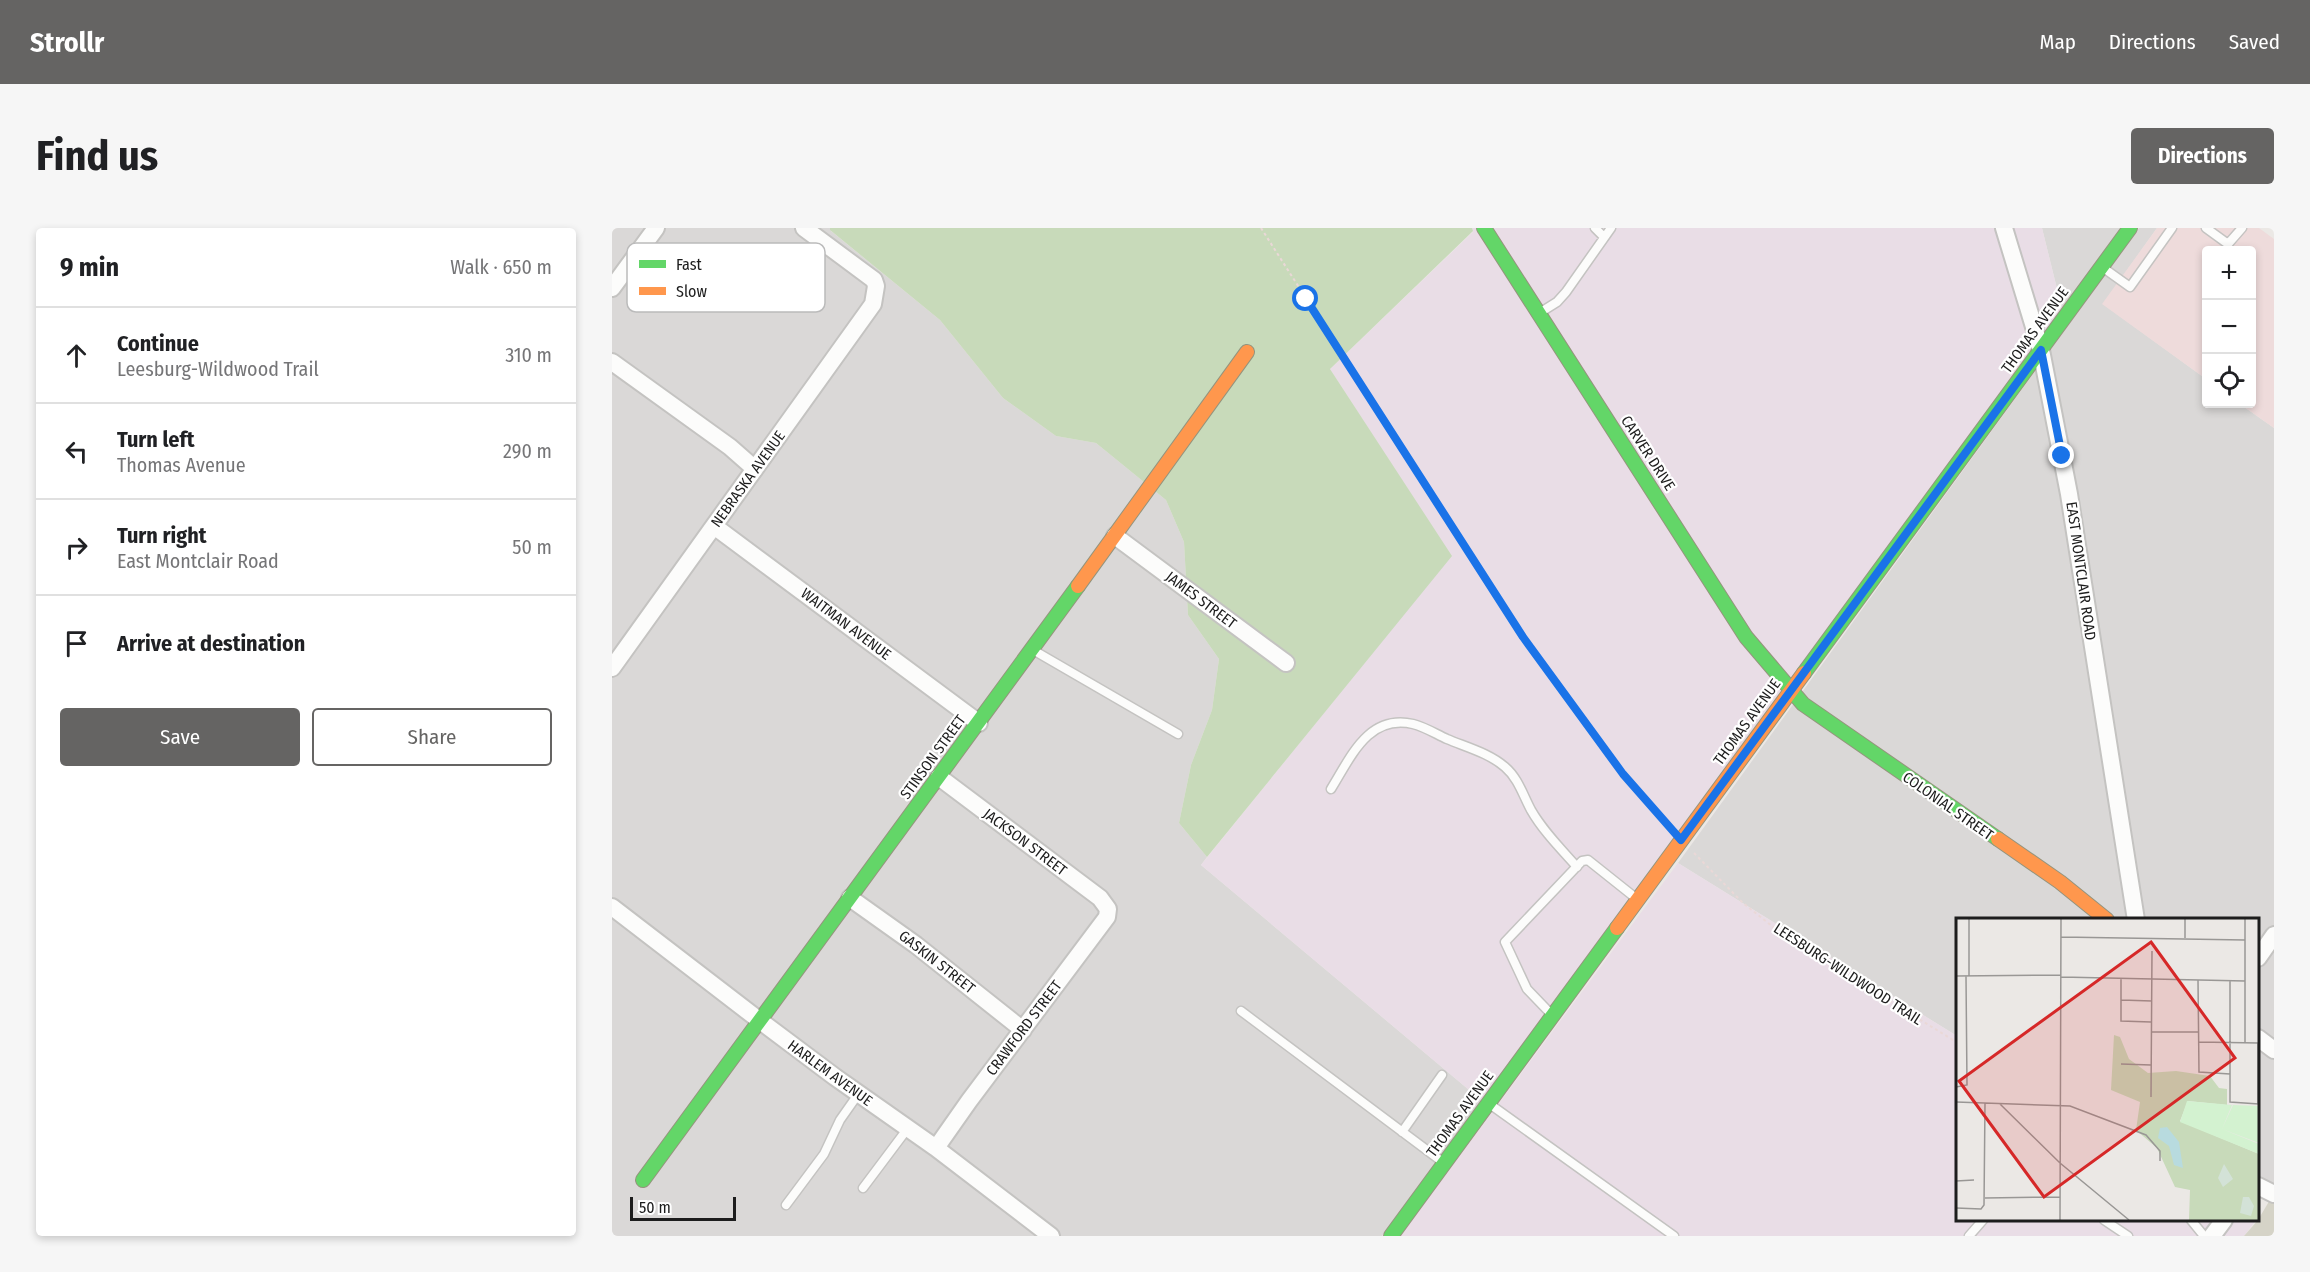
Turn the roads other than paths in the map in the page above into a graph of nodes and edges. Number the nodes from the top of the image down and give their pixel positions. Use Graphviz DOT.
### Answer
graph roads {
  1 [pos="656,228"];
  2 [pos="804,228"];
  3 [pos="1484,228"];
  4 [pos="1595,228"];
  5 [pos="1611,228"];
  6 [pos="2004,228"];
  7 [pos="2130,228"];
  8 [pos="2172,228"];
  9 [pos="2206,228"];
  10 [pos="2242,228"];
  11 [pos="1604,237"];
  12 [pos="645,243"];
  13 [pos="824,243"];
  14 [pos="825,244"];
  15 [pos="2102,267"];
  16 [pos="627,268"];
  17 [pos="612,288"];
  18 [pos="1538,314"];
  19 [pos="2041,350"];
  20 [pos="1247,352"];
  21 [pos="612,362"];
  22 [pos="755,469"];
  23 [pos="714,526"];
  24 [pos="1115,536"];
  25 [pos="1032,650"];
  26 [pos="1286,663"];
  27 [pos="612,668"];
  28 [pos="1791,690"];
  29 [pos="979,723"];
  30 [pos="1178,734"];
  31 [pos="939,777"];
  32 [pos="1331,789"];
  33 [pos="1577,867"];
  34 [pos="850,898"];
  35 [pos="1638,900"];
  36 [pos="612,907"];
  37 [pos="1108,909"];
  38 [pos="2105,918"];
  39 [pos="2136,918"];
  40 [pos="2274,935"];
  41 [pos="2259,957"];
  42 [pos="1240,1011"];
  43 [pos="1553,1015"];
  44 [pos="759,1020"];
  45 [pos="1023,1030"];
  46 [pos="2259,1039"];
  47 [pos="2274,1050"];
  48 [pos="1442,1075"];
  49 [pos="858,1094"];
  50 [pos="1488,1103"];
  51 [pos="908,1128"];
  52 [pos="1402,1132"];
  53 [pos="936,1148"];
  54 [pos="1444,1163"];
  55 [pos="643,1179"];
  56 [pos="2259,1186"];
  57 [pos="863,1188"];
  58 [pos="2274,1194"];
  59 [pos="786,1205"];
  60 [pos="1982,1221"];
  61 [pos="2106,1221"];
  62 [pos="2192,1221"];
  63 [pos="2223,1221"];
  64 [pos="1051,1236"];
  65 [pos="1391,1236"];
  66 [pos="1674,1236"];
  67 [pos="1969,1236"];
  68 [pos="2128,1236"];
  69 [pos="2204,1236"];
  70 [pos="2212,1236"];
  1 -- 12 [label="street"];
  2 -- 13 [label="street, NEBRASKA AVENUE"];
  3 -- 18 [label="street, CARVER DRIVE"];
  4 -- 11 [label="lane"];
  5 -- 11 [label="lane"];
  6 -- 19 [label="street, EAST MONTCLAIR ROAD"];
  7 -- 15 [label="street, THOMAS AVENUE"];
  8 -- 15 [label="lane"];
  9 -- 10 [label="lane"];
  11 -- 18 [label="lane"];
  14 -- 22 [label="street, NEBRASKA AVENUE"];
  15 -- 19 [label="street, THOMAS AVENUE"];
  16 -- 17 [label="street"];
  18 -- 28 [label="street, CARVER DRIVE"];
  19 -- 28 [label="street, THOMAS AVENUE"];
  19 -- 39 [label="street, EAST MONTCLAIR ROAD"];
  20 -- 24 [label="street, STINSON STREET"];
  21 -- 22 [label="street"];
  22 -- 23 [label="street, NEBRASKA AVENUE"];
  23 -- 27 [label="street, NEBRASKA AVENUE"];
  23 -- 29 [label="street, WAITMAN AVENUE"];
  24 -- 25 [label="street, STINSON STREET"];
  24 -- 26 [label="street, JAMES STREET"];
  25 -- 29 [label="street, STINSON STREET"];
  25 -- 30 [label="lane"];
  28 -- 35 [label="street, THOMAS AVENUE"];
  28 -- 38 [label="street, COLONIAL STREET"];
  29 -- 31 [label="street, STINSON STREET"];
  31 -- 34 [label="street, STINSON STREET"];
  31 -- 37 [label="street, JACKSON STREET"];
  32 -- 33 [label="lane"];
  33 -- 35 [label="lane"];
  33 -- 43 [label="lane"];
  34 -- 44 [label="street, STINSON STREET"];
  34 -- 45 [label="street, GASKIN STREET"];
  35 -- 43 [label="street, THOMAS AVENUE"];
  36 -- 44 [label="street, HARLEM AVENUE"];
  37 -- 45 [label="street, CRAWFORD STREET"];
  40 -- 41 [label="street"];
  42 -- 52 [label="lane"];
  43 -- 50 [label="street, THOMAS AVENUE"];
  44 -- 49 [label="street, HARLEM AVENUE"];
  44 -- 55 [label="street, STINSON STREET"];
  45 -- 53 [label="street, CRAWFORD STREET"];
  46 -- 47 [label="street"];
  48 -- 52 [label="lane"];
  49 -- 51 [label="street, HARLEM AVENUE"];
  49 -- 59 [label="lane"];
  50 -- 54 [label="street, THOMAS AVENUE"];
  50 -- 66 [label="lane"];
  51 -- 53 [label="street, HARLEM AVENUE"];
  51 -- 57 [label="lane"];
  52 -- 54 [label="lane"];
  53 -- 64 [label="street, HARLEM AVENUE"];
  54 -- 65 [label="street, THOMAS AVENUE"];
  56 -- 58 [label="street"];
  60 -- 67 [label="lane"];
  61 -- 68 [label="lane"];
  62 -- 69 [label="lane"];
  63 -- 70 [label="street"];
}
